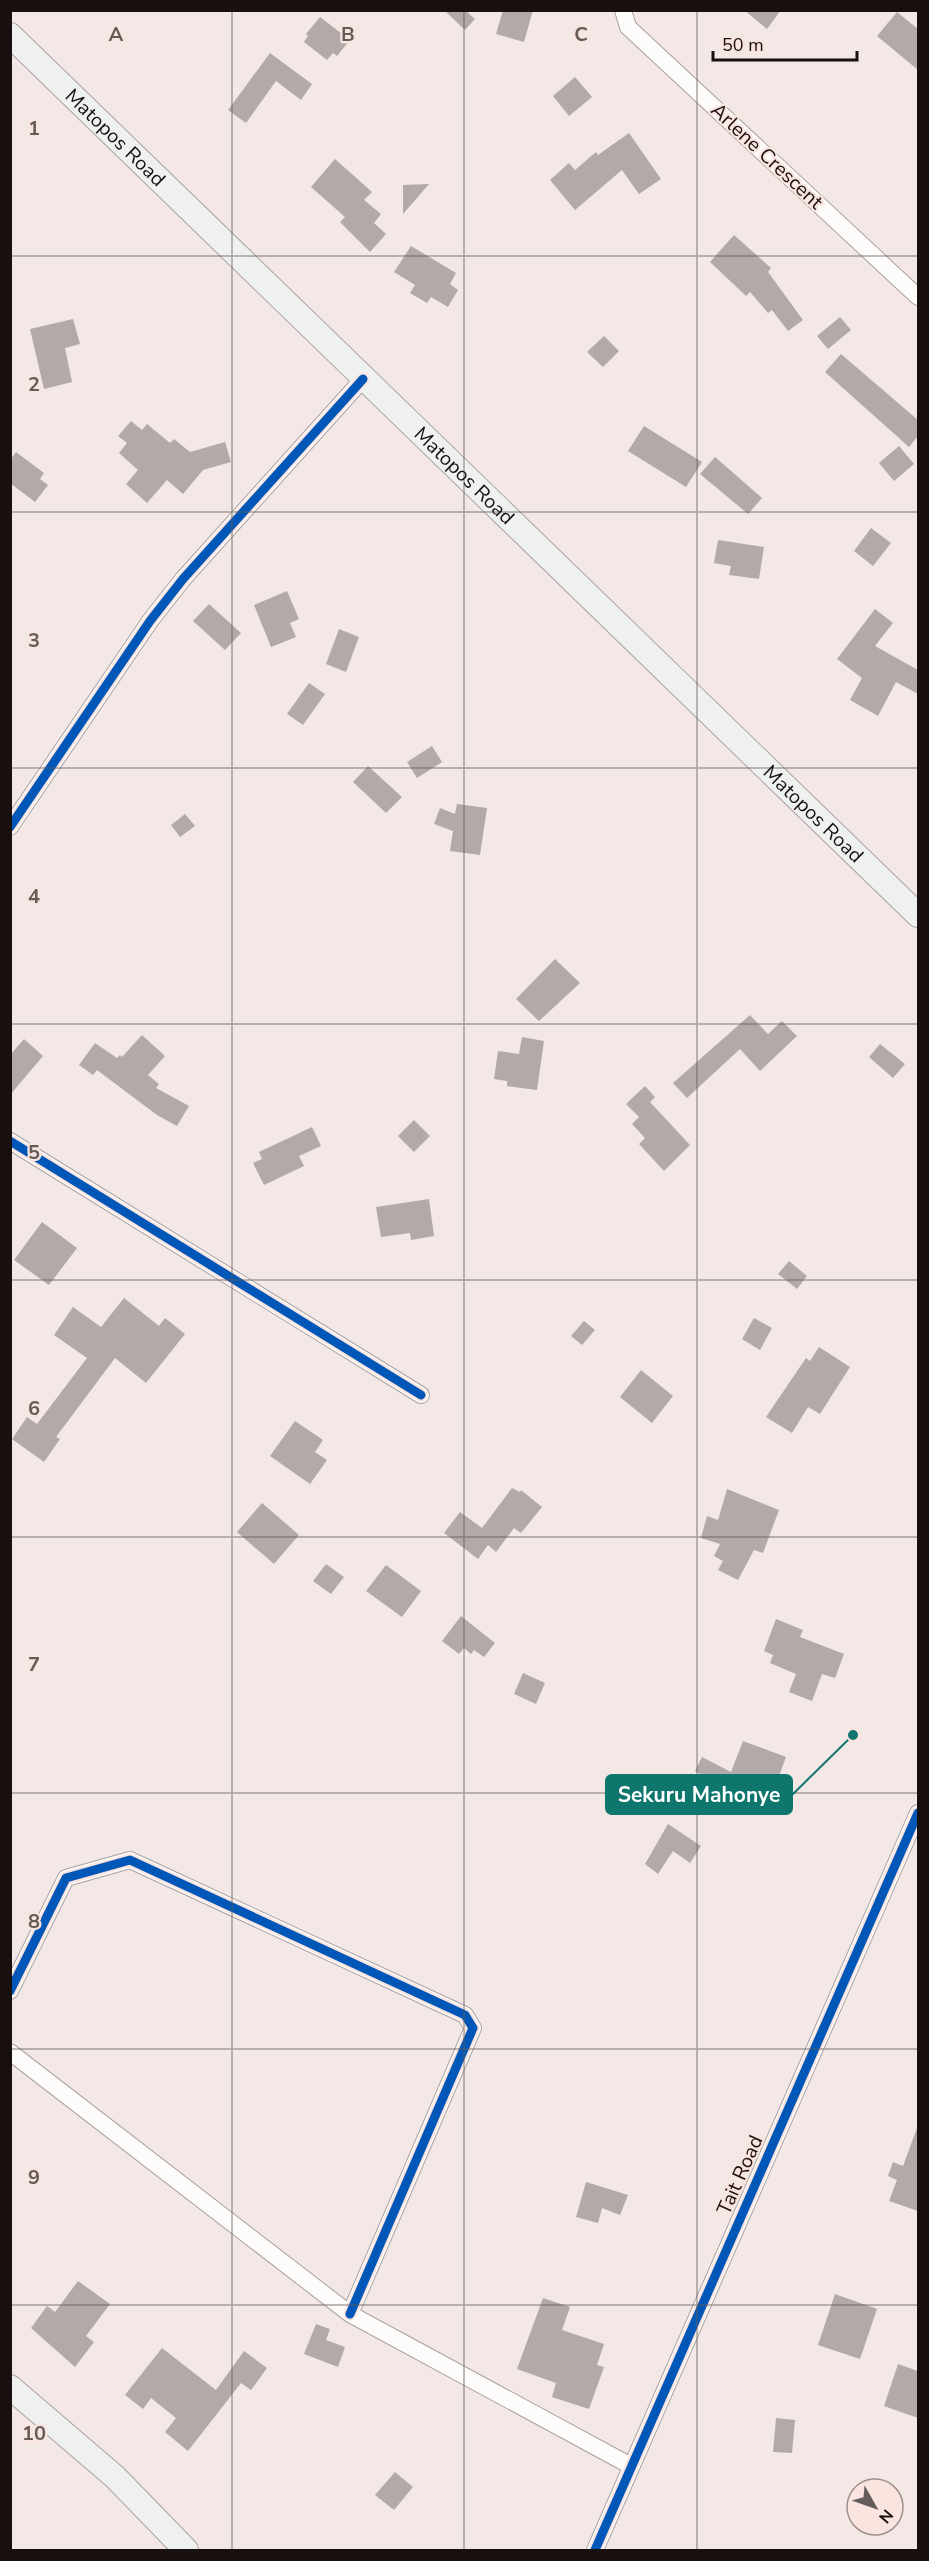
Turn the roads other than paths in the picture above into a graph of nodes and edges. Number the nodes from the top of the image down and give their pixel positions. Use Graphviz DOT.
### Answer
graph roads {
  1 [pos="623,10"];
  2 [pos="10,35"];
  3 [pos="918,297"];
  4 [pos="363,379"];
  5 [pos="10,827"];
  6 [pos="918,915"];
  7 [pos="10,1141"];
  8 [pos="421,1395"];
  9 [pos="918,1813"];
  10 [pos="10,1990"];
  11 [pos="10,2052"];
  12 [pos="350,2314"];
  13 [pos="10,2388"];
  14 [pos="632,2466"];
  15 [pos="186,2550"];
  16 [pos="594,2550"];
  1 -- 3 [label="street, Arlene Crescent"];
  2 -- 4 [label="main road, Matopos Road"];
  4 -- 5 [label="street"];
  4 -- 6 [label="main road, Matopos Road"];
  7 -- 8 [label="street"];
  9 -- 14 [label="street, Tait Road"];
  10 -- 12 [label="street"];
  11 -- 12 [label="street"];
  12 -- 14 [label="street"];
  13 -- 15 [label="main road"];
  14 -- 16 [label="street, Tait Road"];
}
